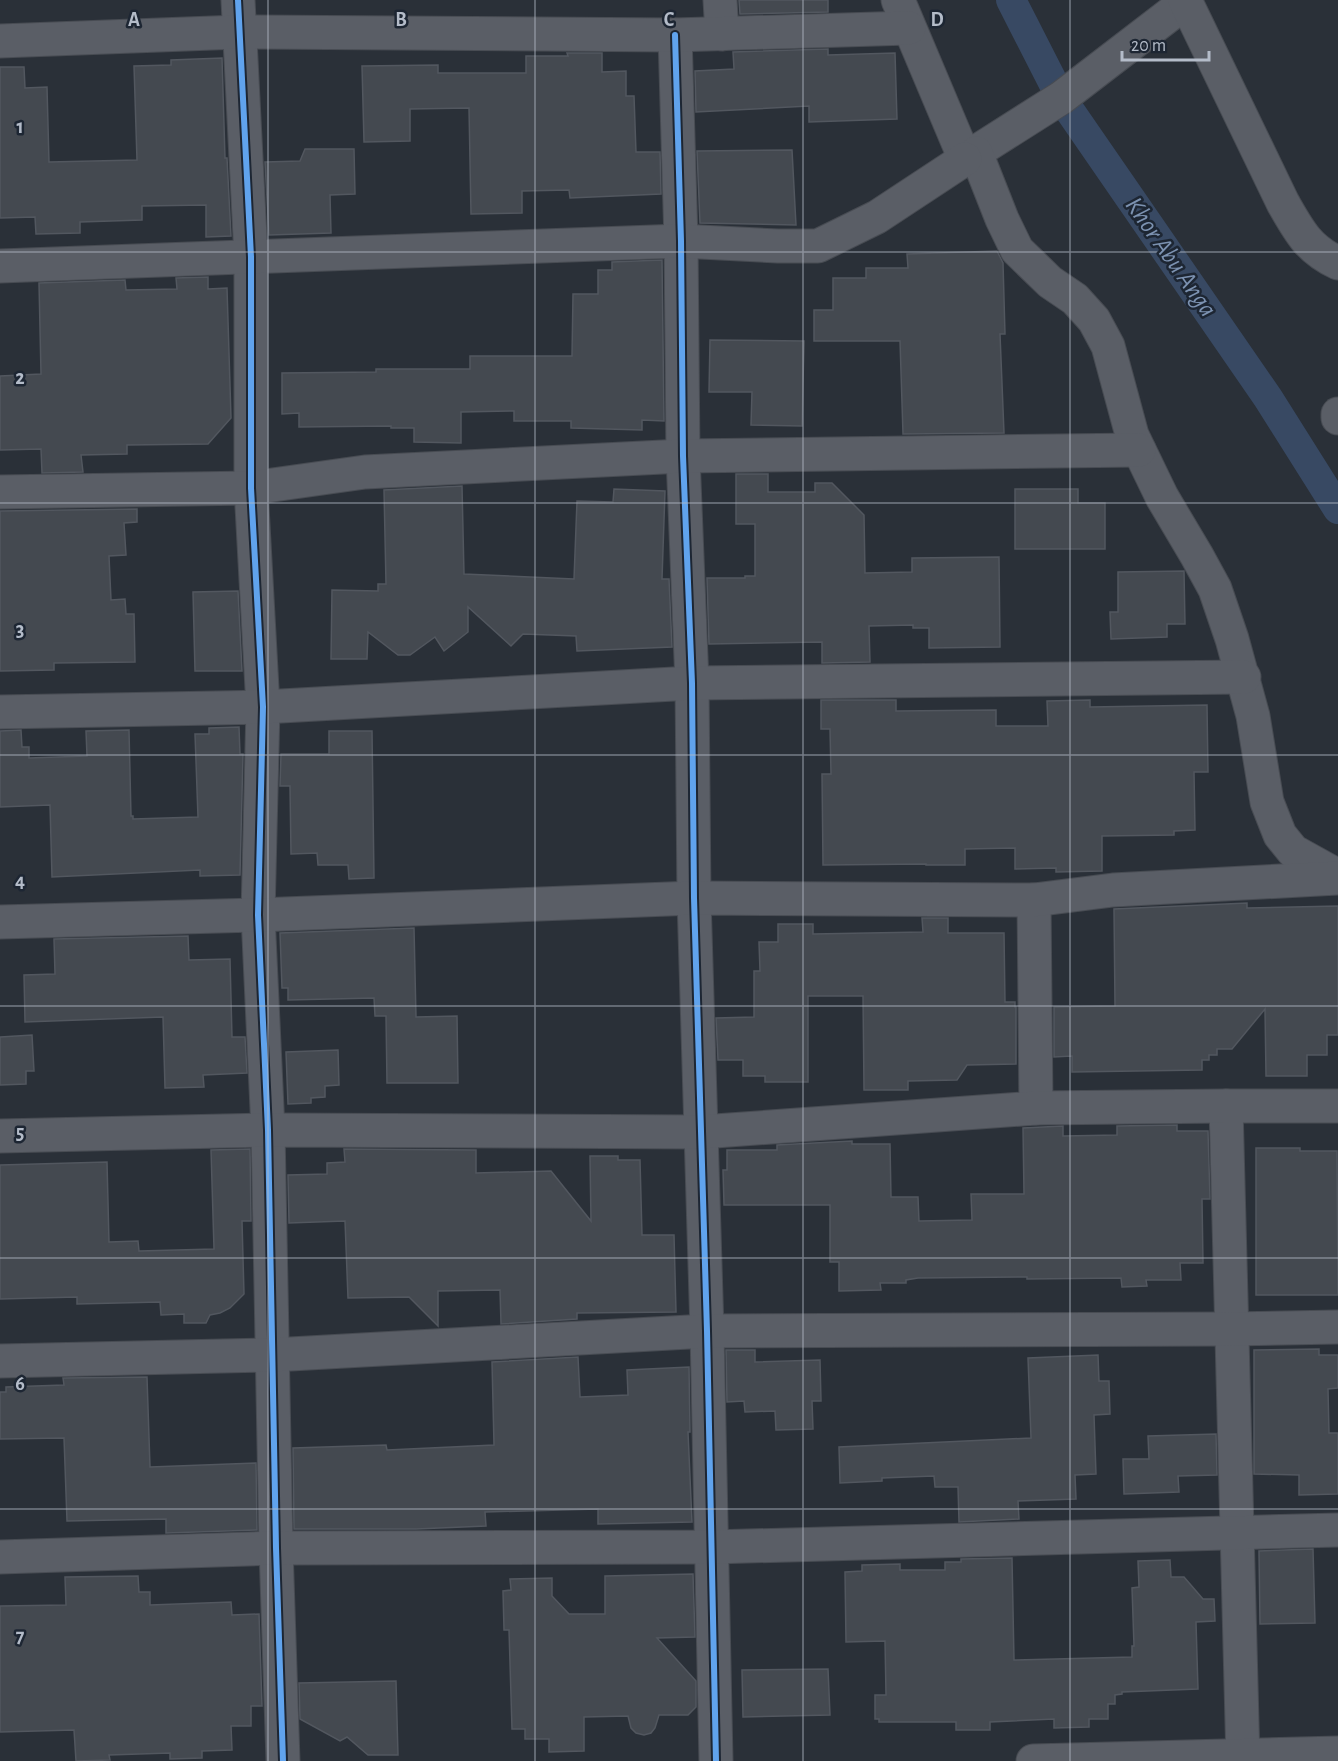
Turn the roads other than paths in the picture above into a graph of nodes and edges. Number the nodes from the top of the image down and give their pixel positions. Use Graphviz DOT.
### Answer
graph roads {
  1 [pos="238,0"];
  2 [pos="720,0"];
  3 [pos="1185,1"];
  4 [pos="904,14"];
  5 [pos="239,32"];
  6 [pos="722,34"];
  7 [pos="675,35"];
  8 [pos="0,41"];
  9 [pos="970,156"];
  10 [pos="681,241"];
  11 [pos="251,257"];
  12 [pos="1338,263"];
  13 [pos="0,266"];
  14 [pos="1139,450"];
  15 [pos="683,456"];
  16 [pos="251,488"];
  17 [pos="0,492"];
  18 [pos="1244,677"];
  19 [pos="692,683"];
  20 [pos="263,708"];
  21 [pos="0,712"];
  22 [pos="1338,877"];
  23 [pos="693,898"];
  24 [pos="1034,900"];
  25 [pos="258,915"];
  26 [pos="0,922"];
  27 [pos="1226,1106"];
  28 [pos="1338,1106"];
  29 [pos="1036,1108"];
  30 [pos="268,1130"];
  31 [pos="701,1132"];
  32 [pos="0,1136"];
  33 [pos="1338,1327"];
  34 [pos="1232,1329"];
  35 [pos="706,1331"];
  36 [pos="272,1355"];
  37 [pos="0,1361"];
  38 [pos="1338,1530"];
  39 [pos="1238,1533"];
  40 [pos="712,1547"];
  41 [pos="276,1548"];
  42 [pos="0,1557"];
  43 [pos="1338,1753"];
  44 [pos="1243,1758"];
  45 [pos="283,1761"];
  46 [pos="716,1761"];
  47 [pos="1033,1761"];
  1 -- 5 [label="street"];
  2 -- 6 [label="street"];
  3 -- 9 [label="street"];
  3 -- 12 [label="street"];
  4 -- 6 [label="street"];
  4 -- 9 [label="street"];
  5 -- 7 [label="street"];
  5 -- 8 [label="street"];
  5 -- 11 [label="street"];
  6 -- 7 [label="street"];
  7 -- 10 [label="street"];
  9 -- 10 [label="street"];
  9 -- 14 [label="street"];
  10 -- 11 [label="street"];
  10 -- 15 [label="street"];
  11 -- 13 [label="street"];
  11 -- 16 [label="street"];
  14 -- 15 [label="street"];
  14 -- 18 [label="street"];
  15 -- 16 [label="street"];
  15 -- 19 [label="street"];
  16 -- 17 [label="street"];
  16 -- 20 [label="street"];
  18 -- 19 [label="street"];
  18 -- 22 [label="street"];
  19 -- 20 [label="street"];
  19 -- 23 [label="street"];
  20 -- 21 [label="street"];
  20 -- 25 [label="street"];
  22 -- 24 [label="street"];
  23 -- 24 [label="street"];
  23 -- 25 [label="street"];
  23 -- 31 [label="street"];
  24 -- 29 [label="street"];
  25 -- 26 [label="street"];
  25 -- 30 [label="street"];
  27 -- 28 [label="street"];
  27 -- 29 [label="street"];
  27 -- 34 [label="street"];
  29 -- 31 [label="street"];
  30 -- 31 [label="street"];
  30 -- 32 [label="street"];
  30 -- 36 [label="street"];
  31 -- 35 [label="street"];
  33 -- 34 [label="street"];
  34 -- 35 [label="street"];
  34 -- 39 [label="street"];
  35 -- 36 [label="street"];
  35 -- 40 [label="street"];
  36 -- 37 [label="street"];
  36 -- 41 [label="street"];
  38 -- 39 [label="street"];
  39 -- 40 [label="street"];
  39 -- 44 [label="street"];
  40 -- 41 [label="street"];
  40 -- 46 [label="street"];
  41 -- 42 [label="street"];
  41 -- 45 [label="street"];
  43 -- 44 [label="street"];
  44 -- 47 [label="street"];
}
